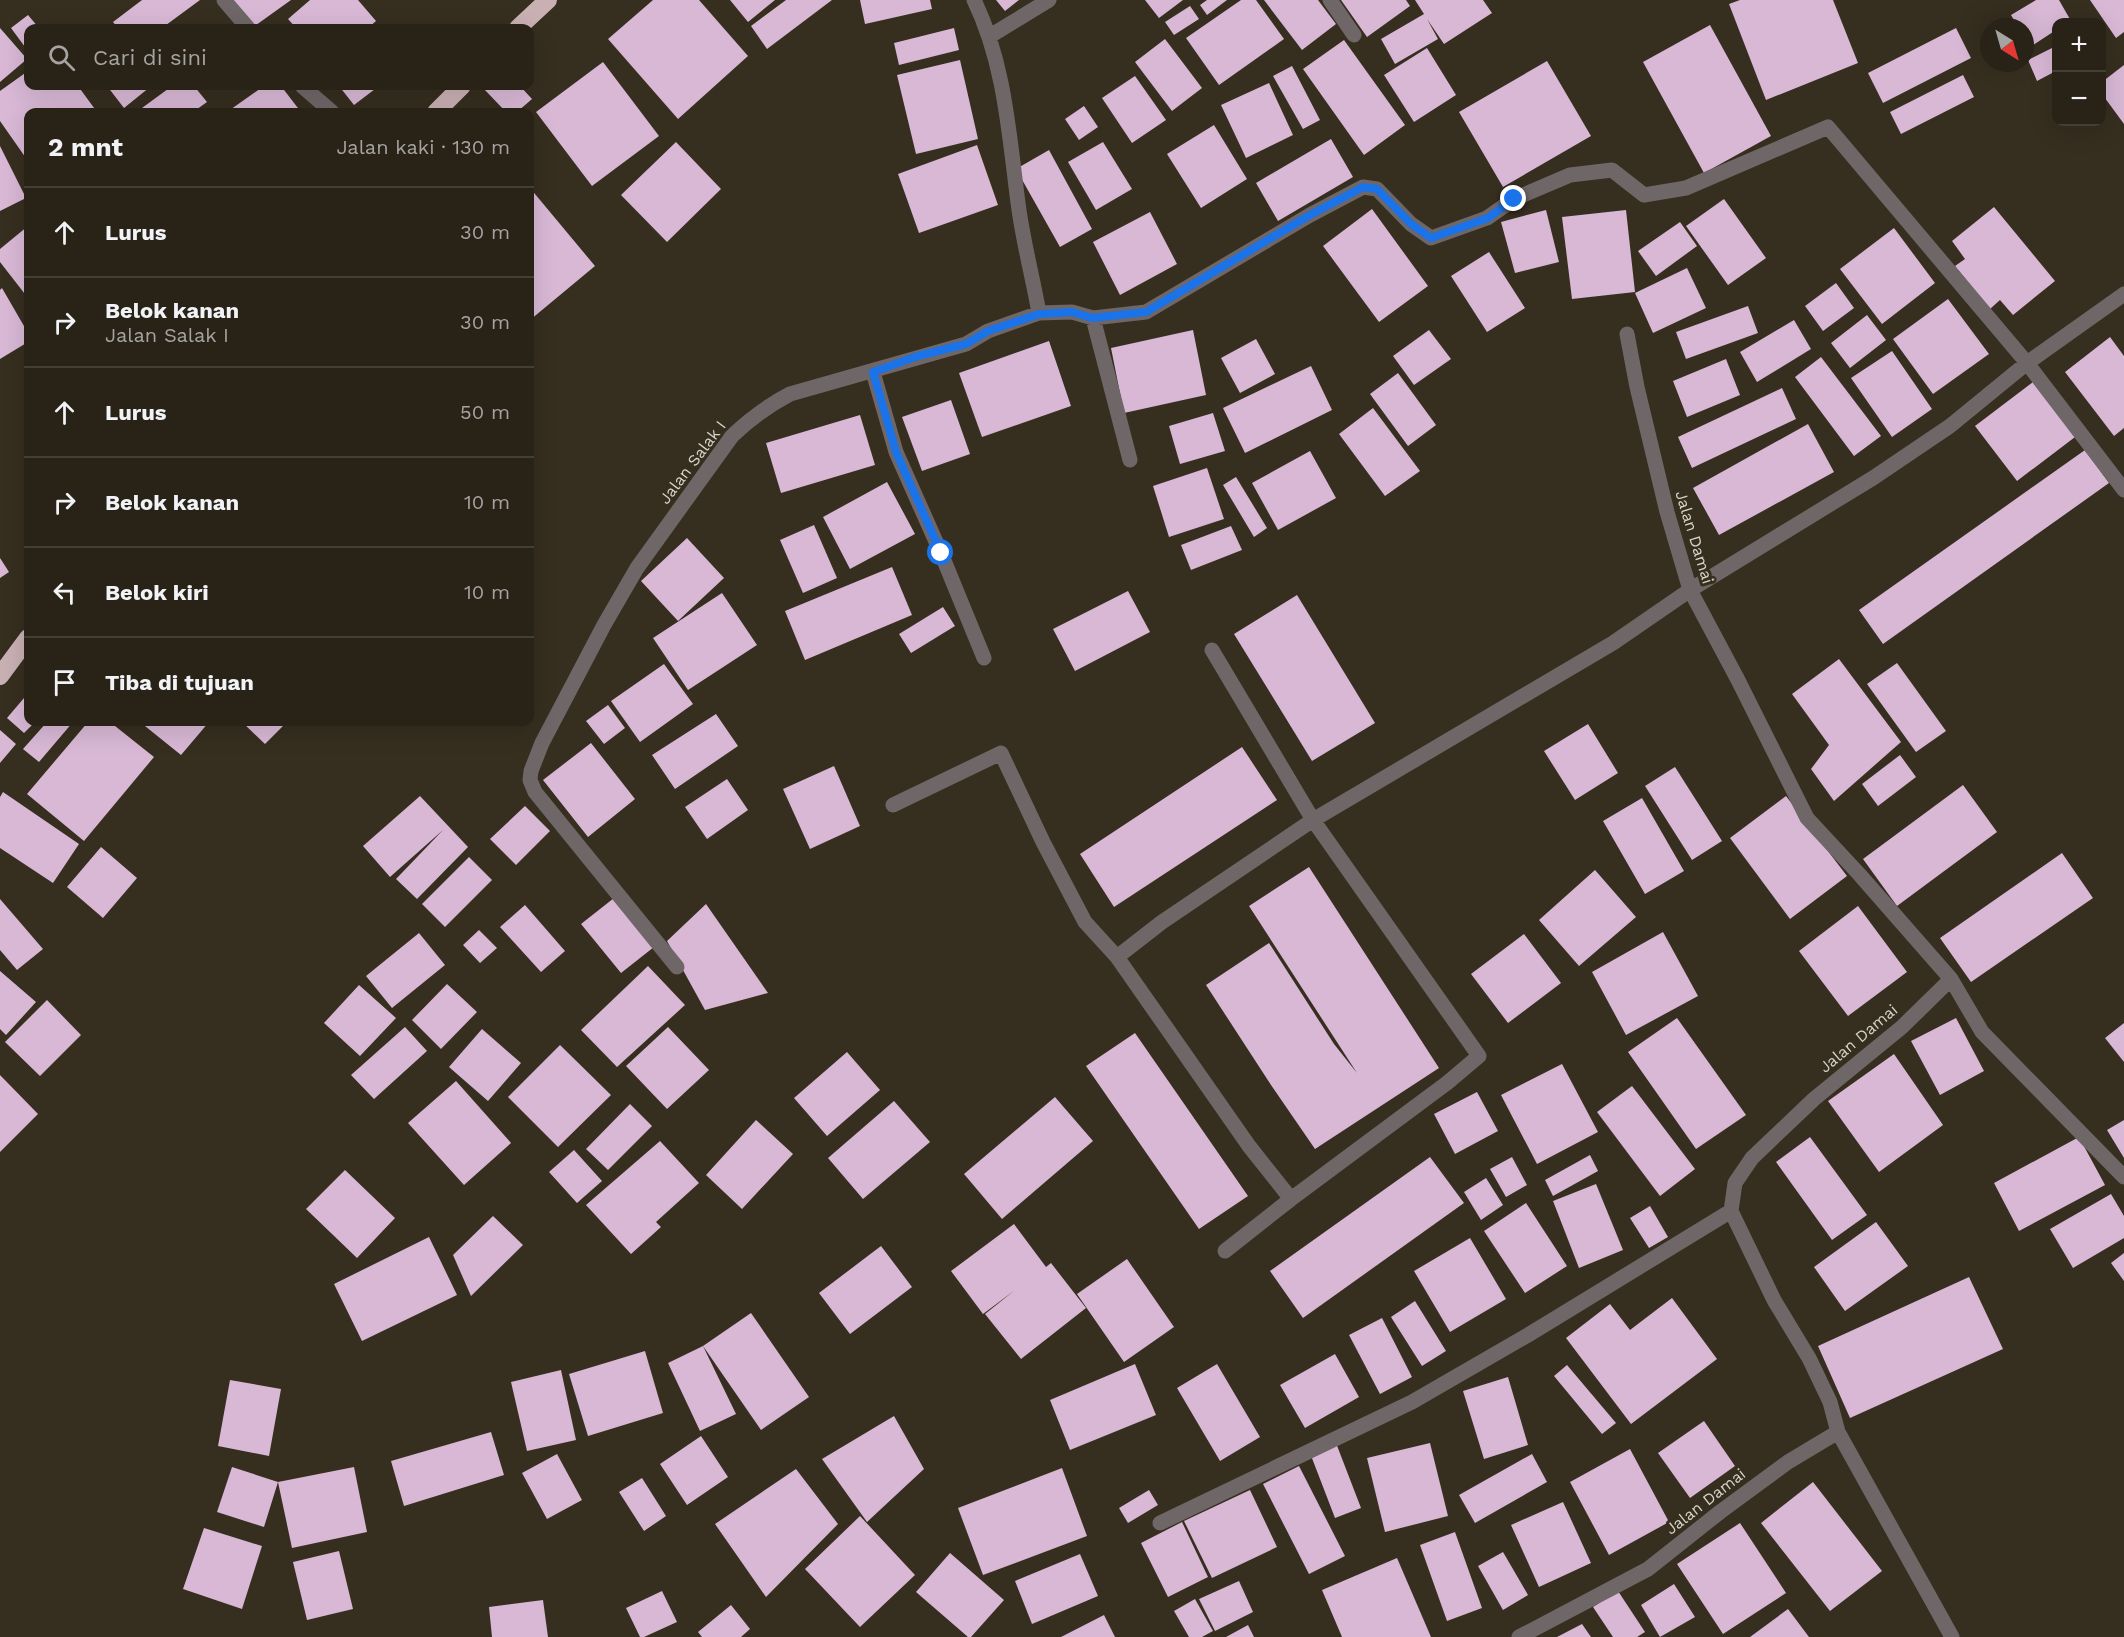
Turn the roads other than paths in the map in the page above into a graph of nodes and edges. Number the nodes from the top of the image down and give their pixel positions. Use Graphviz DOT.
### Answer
graph roads {
  1 [pos="224,0"];
  2 [pos="548,0"];
  3 [pos="974,0"];
  4 [pos="1049,0"];
  5 [pos="1330,0"];
  6 [pos="245,24"];
  7 [pos="522,24"];
  8 [pos="1354,35"];
  9 [pos="990,36"];
  10 [pos="307,90"];
  11 [pos="458,90"];
  12 [pos="327,108"];
  13 [pos="440,108"];
  14 [pos="2124,294"];
  15 [pos="1039,314"];
  16 [pos="1092,318"];
  17 [pos="1627,334"];
  18 [pos="2027,363"];
  19 [pos="873,372"];
  20 [pos="1130,460"];
  21 [pos="2124,490"];
  22 [pos="1690,590"];
  23 [pos="24,643"];
  24 [pos="1212,650"];
  25 [pos="984,658"];
  26 [pos="0,676"];
  27 [pos="893,805"];
  28 [pos="1313,820"];
  29 [pos="1117,957"];
  30 [pos="677,967"];
  31 [pos="1951,979"];
  32 [pos="2124,1177"];
  33 [pos="1291,1199"];
  34 [pos="1731,1211"];
  35 [pos="1224,1251"];
  36 [pos="1838,1432"];
  37 [pos="1160,1523"];
  38 [pos="1519,1637"];
  39 [pos="1952,1637"];
  1 -- 6 [label="street"];
  2 -- 7 [label="highway"];
  3 -- 9 [label="street"];
  4 -- 9 [label="street"];
  5 -- 8 [label="street"];
  9 -- 15 [label="street"];
  10 -- 12 [label="street"];
  11 -- 13 [label="highway"];
  14 -- 18 [label="street"];
  15 -- 16 [label="street, Jalan Salak I"];
  15 -- 19 [label="street, Jalan Salak I"];
  16 -- 18 [label="street, Jalan Salak I"];
  16 -- 20 [label="street"];
  17 -- 22 [label="street, Jalan Damai"];
  18 -- 21 [label="street"];
  18 -- 22 [label="street"];
  19 -- 25 [label="street"];
  19 -- 30 [label="street, Jalan Salak I"];
  22 -- 28 [label="street"];
  22 -- 31 [label="street, Jalan Damai"];
  23 -- 26 [label="highway"];
  24 -- 28 [label="street"];
  27 -- 29 [label="street"];
  28 -- 29 [label="street"];
  28 -- 33 [label="street"];
  29 -- 33 [label="street"];
  31 -- 32 [label="street"];
  31 -- 34 [label="street, Jalan Damai"];
  33 -- 35 [label="street"];
  34 -- 36 [label="street"];
  34 -- 37 [label="street"];
  36 -- 38 [label="street, Jalan Damai"];
  36 -- 39 [label="street"];
}
